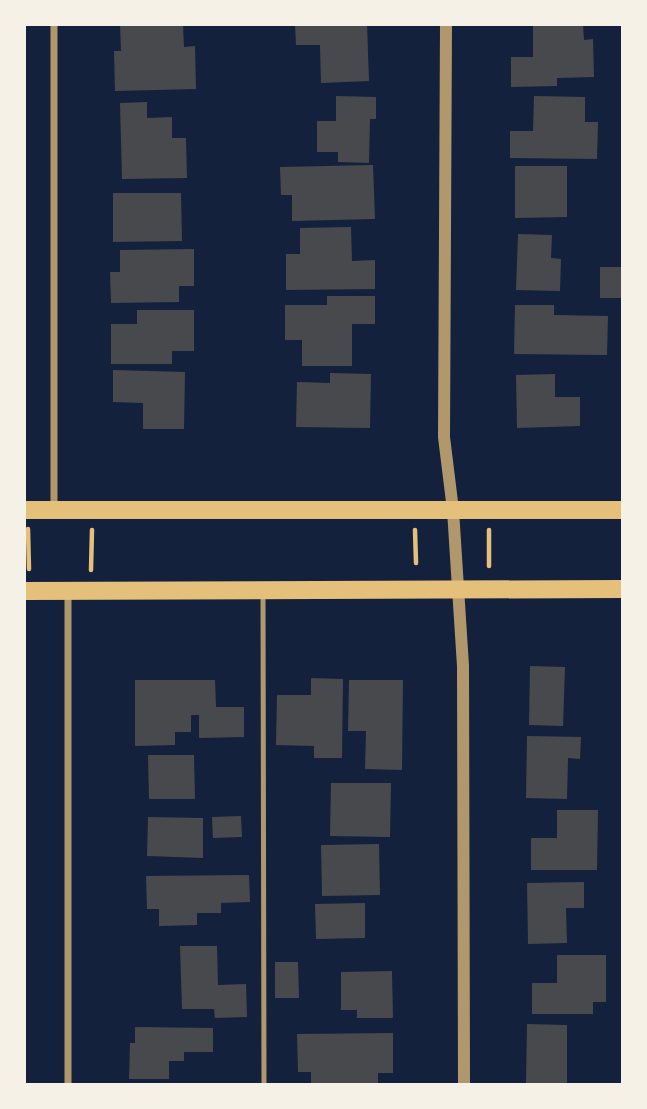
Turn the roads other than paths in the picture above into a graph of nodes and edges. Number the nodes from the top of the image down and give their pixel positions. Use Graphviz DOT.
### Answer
graph roads {
  1 [pos="54,24"];
  2 [pos="446,24"];
  3 [pos="54,510"];
  4 [pos="453,510"];
  5 [pos="622,510"];
  6 [pos="26,519"];
  7 [pos="458,589"];
  8 [pos="622,589"];
  9 [pos="24,591"];
  10 [pos="263,591"];
  11 [pos="68,592"];
  12 [pos="68,1084"];
  13 [pos="264,1084"];
  14 [pos="464,1084"];
  1 -- 3 [label="street"];
  2 -- 4 [label="street"];
  3 -- 4 [label="main road"];
  3 -- 6 [label="main road"];
  4 -- 5 [label="main road"];
  4 -- 7 [label="street"];
  7 -- 8 [label="main road"];
  7 -- 10 [label="main road"];
  7 -- 14 [label="street"];
  9 -- 11 [label="main road"];
  10 -- 11 [label="main road"];
  10 -- 13 [label="lane"];
  11 -- 12 [label="street"];
}
